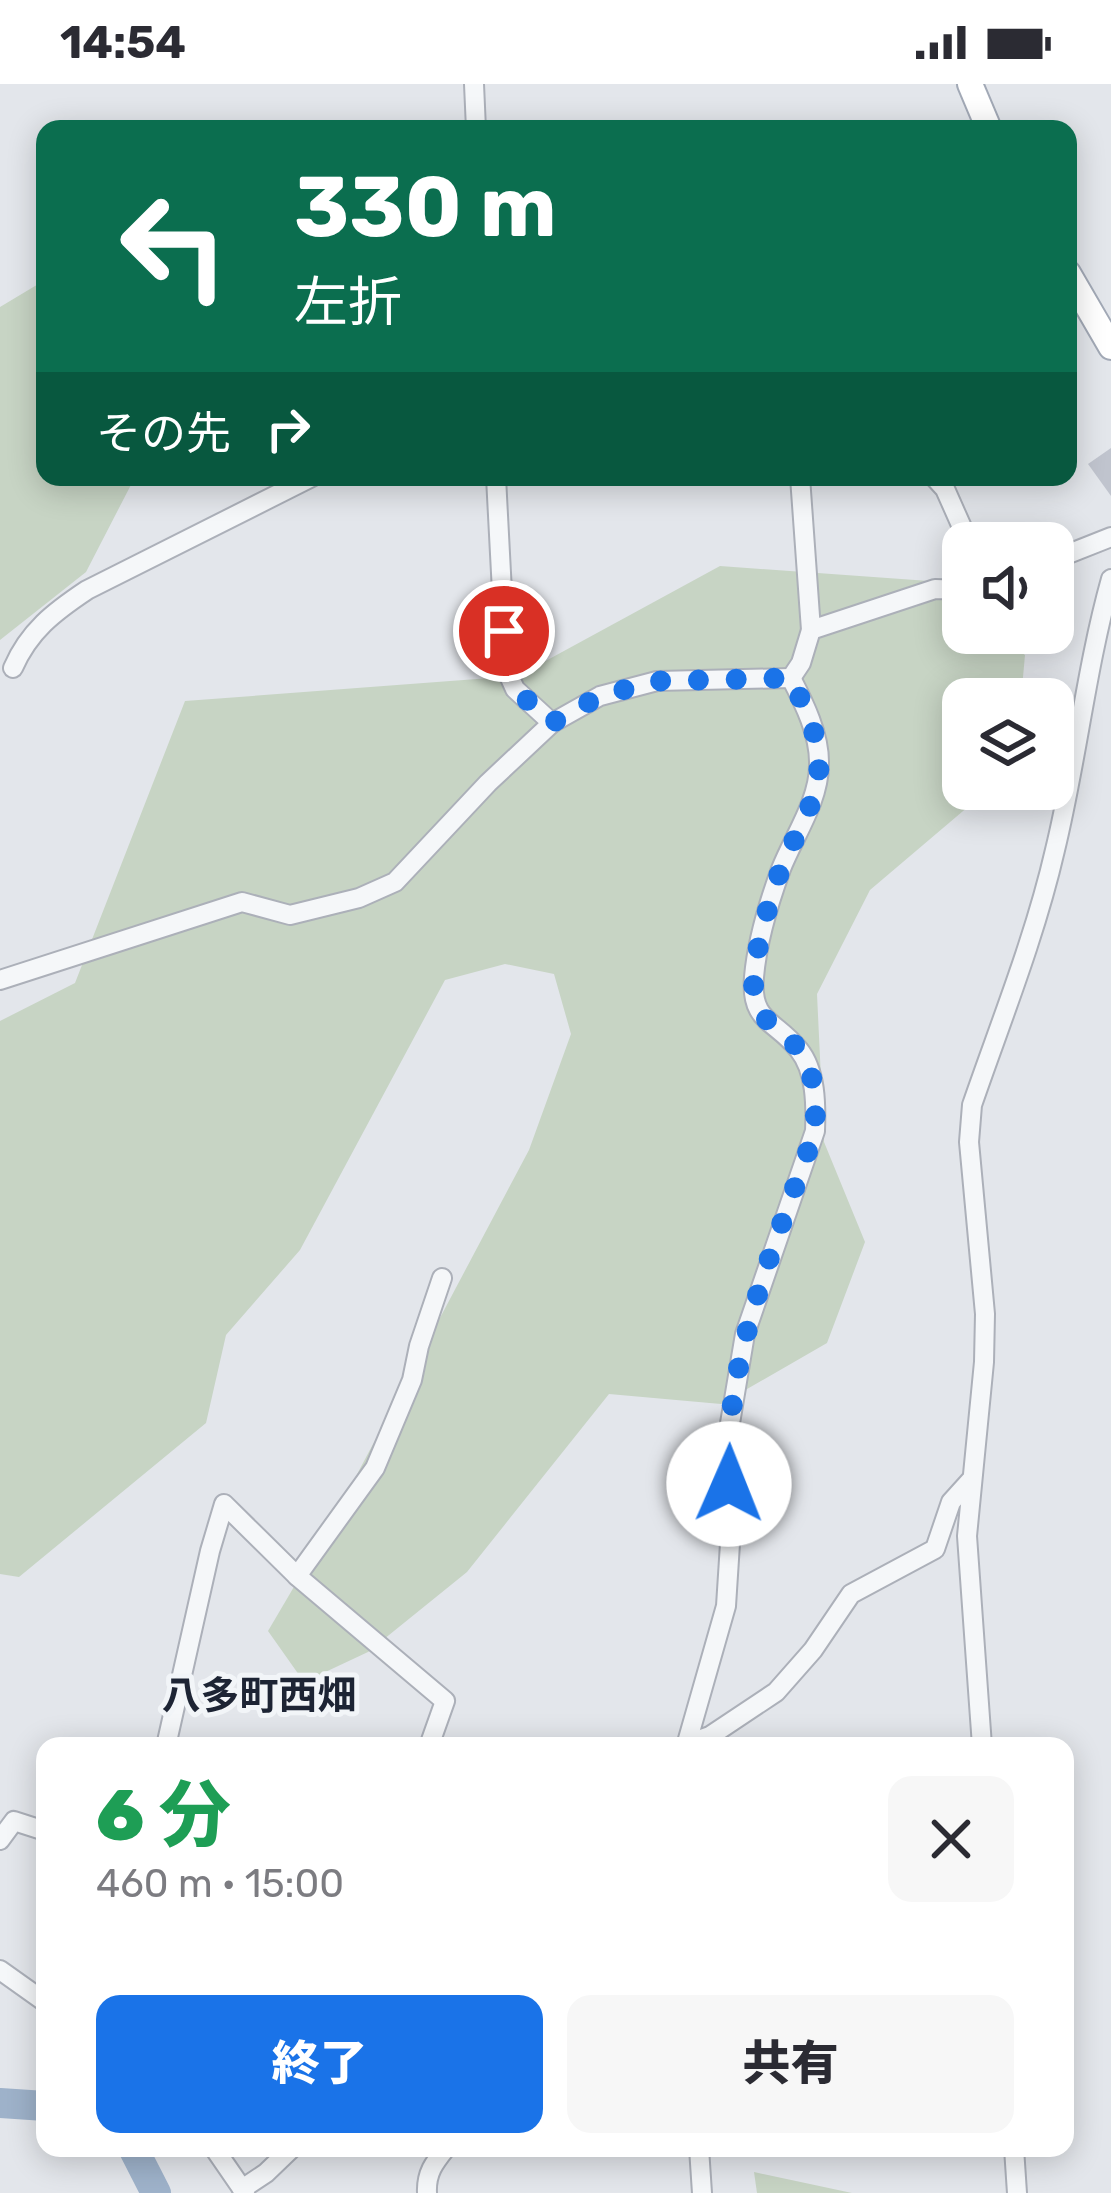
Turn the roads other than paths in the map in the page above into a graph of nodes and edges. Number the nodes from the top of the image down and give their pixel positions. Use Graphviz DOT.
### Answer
graph roads {
  1 [pos="474,84"];
  2 [pos="970,84"];
  3 [pos="476,120"];
  4 [pos="985,120"];
  5 [pos="1077,288"];
  6 [pos="1111,347"];
  7 [pos="294,486"];
  8 [pos="496,486"];
  9 [pos="801,486"];
  10 [pos="942,486"];
  11 [pos="960,522"];
  12 [pos="1111,537"];
  13 [pos="1074,552"];
  14 [pos="1111,579"];
  15 [pos="942,589"];
  16 [pos="811,630"];
  17 [pos="14,668"];
  18 [pos="790,678"];
  19 [pos="552,723"];
  20 [pos="0,980"];
  21 [pos="442,1278"];
  22 [pos="970,1481"];
  23 [pos="297,1576"];
  24 [pos="168,1737"];
  25 [pos="432,1737"];
  26 [pos="689,1737"];
  27 [pos="707,1737"];
  28 [pos="981,1737"];
  29 [pos="36,1828"];
  30 [pos="0,1840"];
  31 [pos="0,1970"];
  32 [pos="36,1996"];
  33 [pos="220,2157"];
  34 [pos="283,2157"];
  35 [pos="438,2157"];
  36 [pos="700,2157"];
  37 [pos="1015,2157"];
  38 [pos="243,2191"];
  39 [pos="427,2193"];
  40 [pos="702,2193"];
  41 [pos="1017,2193"];
  1 -- 3 [label="street"];
  2 -- 4 [label="main road"];
  5 -- 6 [label="main road"];
  7 -- 17 [label="street"];
  8 -- 19 [label="street"];
  9 -- 16 [label="street"];
  10 -- 11 [label="street"];
  12 -- 13 [label="street"];
  14 -- 22 [label="street"];
  15 -- 16 [label="street"];
  16 -- 18 [label="street"];
  18 -- 19 [label="street"];
  18 -- 26 [label="street"];
  19 -- 20 [label="street"];
  21 -- 23 [label="street"];
  22 -- 27 [label="street"];
  22 -- 28 [label="street"];
  23 -- 24 [label="street"];
  23 -- 25 [label="street"];
  29 -- 30 [label="street"];
  31 -- 32 [label="street"];
  33 -- 38 [label="street"];
  34 -- 38 [label="street"];
  35 -- 39 [label="street"];
  36 -- 40 [label="street"];
  37 -- 41 [label="street"];
}
